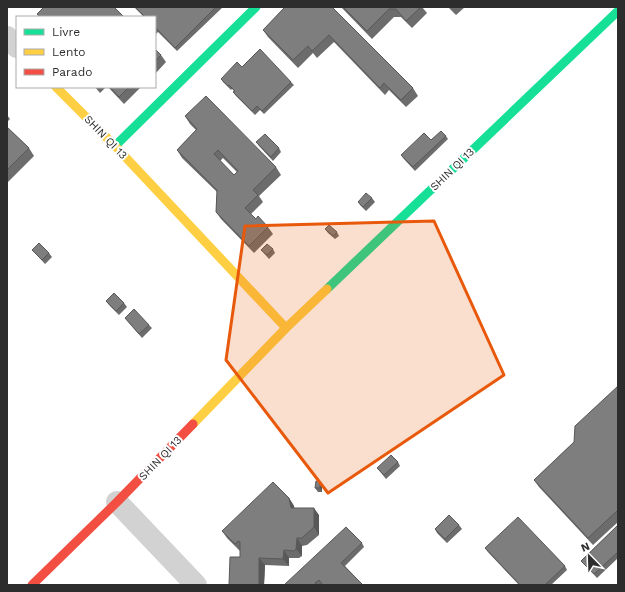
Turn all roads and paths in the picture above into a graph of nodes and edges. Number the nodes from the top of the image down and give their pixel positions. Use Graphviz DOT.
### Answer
graph roads {
  1 [pos="256,7"];
  2 [pos="618,11"];
  3 [pos="7,37"];
  4 [pos="16,46"];
  5 [pos="57,88"];
  6 [pos="115,146"];
  7 [pos="286,328"];
  8 [pos="117,502"];
  9 [pos="32,585"];
  10 [pos="196,585"];
  1 -- 6 [label="street"];
  2 -- 7 [label="street, SHIN QI 13"];
  3 -- 4 [label="street"];
  5 -- 6 [label="street, SHIN QI 13"];
  6 -- 7 [label="street, SHIN QI 13"];
  7 -- 8 [label="street, SHIN QI 13"];
  8 -- 9 [label="street, SHIN QI 13"];
  8 -- 10 [label="street"];
}
